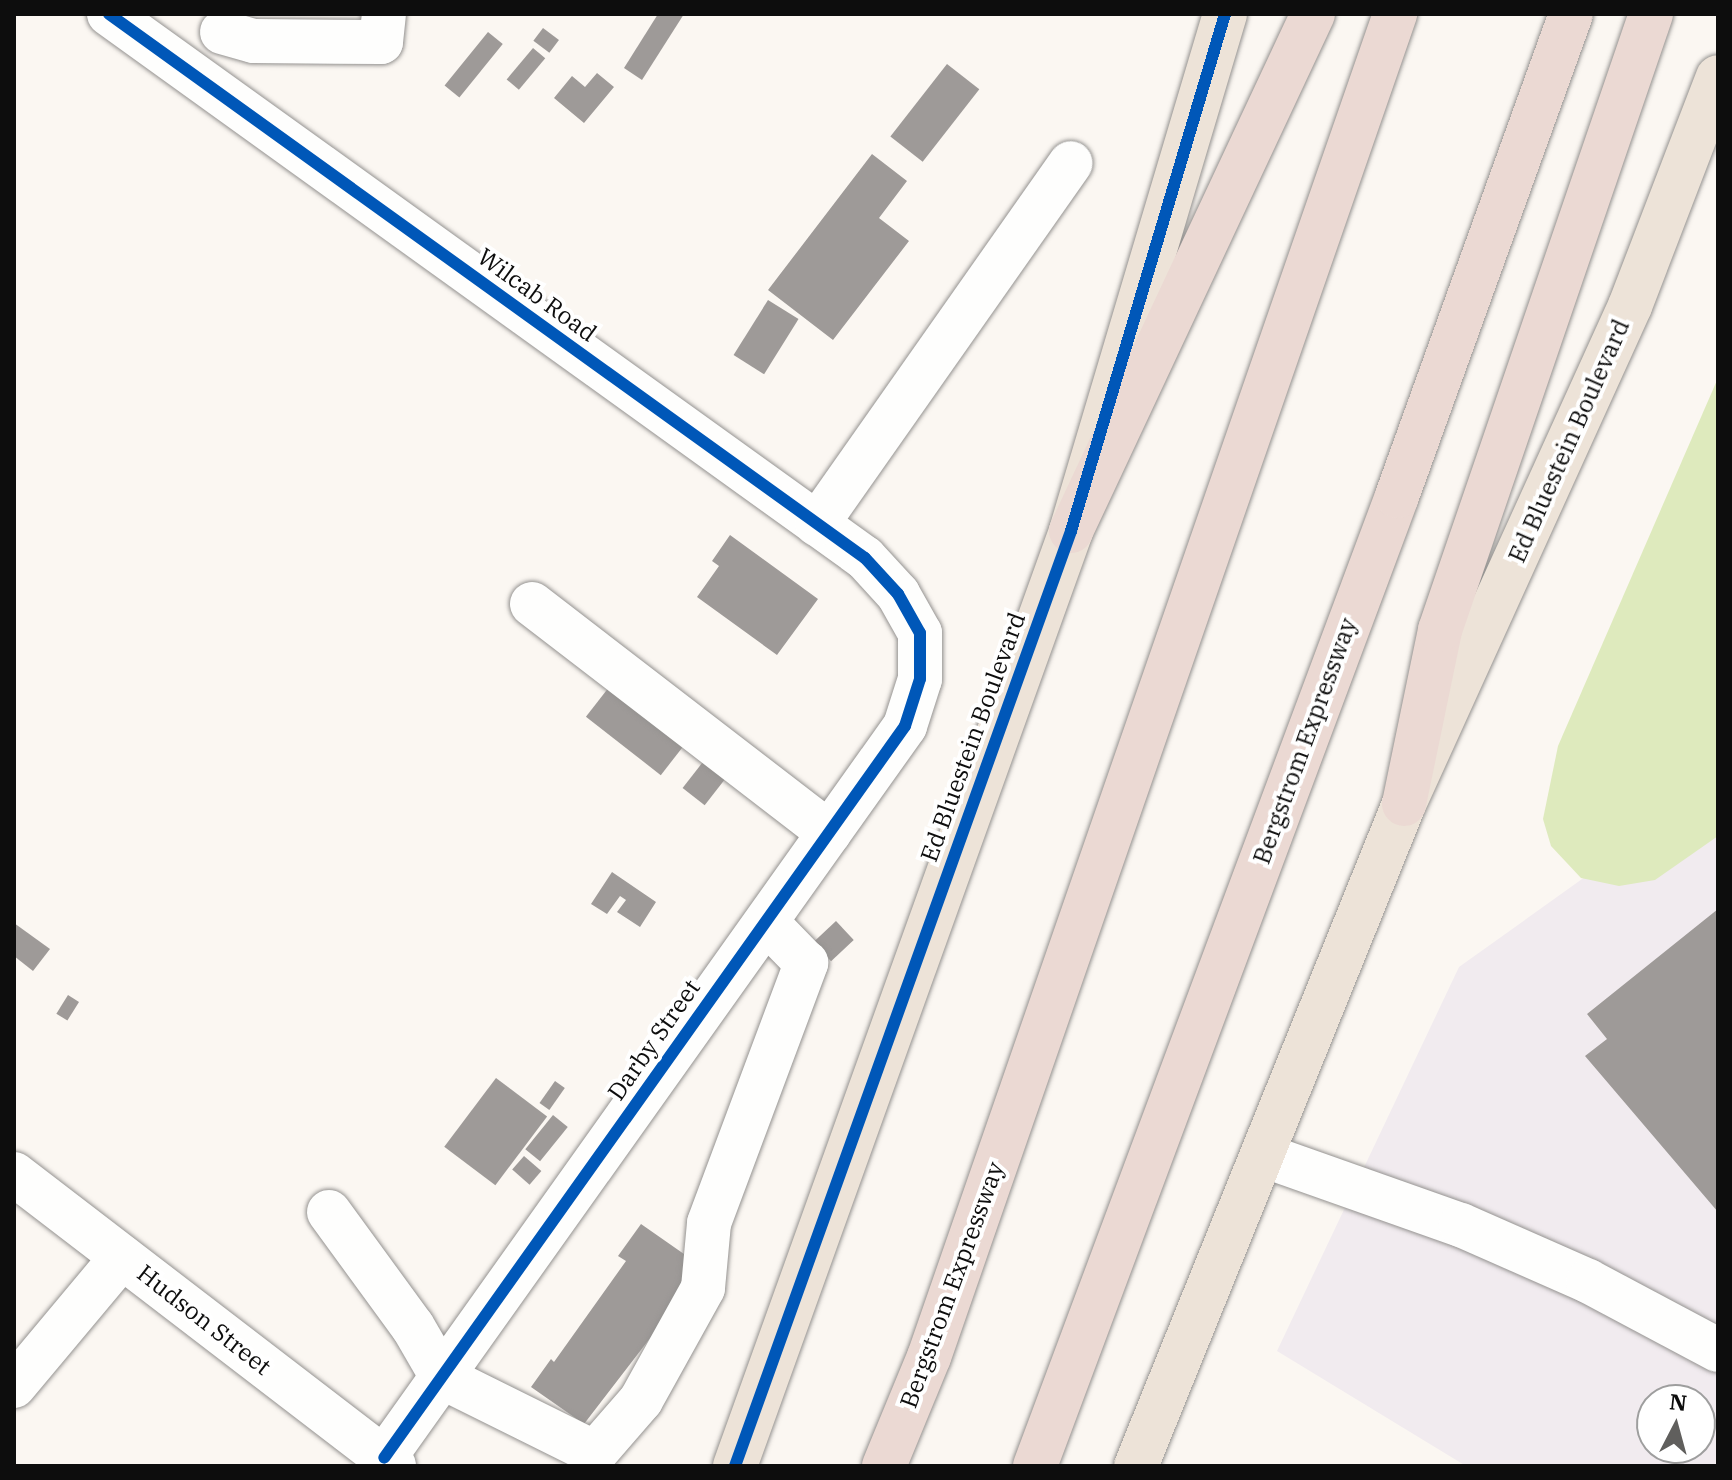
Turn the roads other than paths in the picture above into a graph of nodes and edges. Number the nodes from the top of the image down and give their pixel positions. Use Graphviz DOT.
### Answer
graph roads {
  1 [pos="109,14"];
  2 [pos="384,14"];
  3 [pos="1225,14"];
  4 [pos="1313,14"];
  5 [pos="1395,14"];
  6 [pos="1571,14"];
  7 [pos="1651,14"];
  8 [pos="228,23"];
  9 [pos="192,74"];
  10 [pos="1718,77"];
  11 [pos="1071,163"];
  12 [pos="817,524"];
  13 [pos="1071,531"];
  14 [pos="532,604"];
  15 [pos="920,633"];
  16 [pos="1404,804"];
  17 [pos="829,833"];
  18 [pos="766,922"];
  19 [pos="1263,1155"];
  20 [pos="14,1174"];
  21 [pos="329,1212"];
  22 [pos="122,1257"];
  23 [pos="1718,1350"];
  24 [pos="442,1377"];
  25 [pos="14,1386"];
  26 [pos="590,1459"];
  27 [pos="389,1462"];
  28 [pos="735,1466"];
  29 [pos="884,1466"];
  30 [pos="1035,1466"];
  31 [pos="1136,1466"];
  1 -- 9 [label="street, Wilcab Road"];
  2 -- 8 [label="street"];
  3 -- 13 [label="main road, Ed Bluestein Boulevard"];
  4 -- 13 [label="highway"];
  5 -- 29 [label="highway, Bergstrom Expressway"];
  6 -- 30 [label="highway, Bergstrom Expressway"];
  7 -- 16 [label="highway"];
  8 -- 9 [label="street"];
  9 -- 12 [label="street, Wilcab Road"];
  10 -- 16 [label="main road, Ed Bluestein Boulevard"];
  11 -- 12 [label="street"];
  12 -- 15 [label="street, Wilcab Road"];
  13 -- 28 [label="main road, Ed Bluestein Boulevard"];
  14 -- 17 [label="street"];
  15 -- 17 [label="street, Darby Street"];
  16 -- 19 [label="main road, Ed Bluestein Boulevard"];
  17 -- 18 [label="street, Darby Street"];
  18 -- 24 [label="street, Darby Street"];
  18 -- 26 [label="street"];
  19 -- 23 [label="street"];
  19 -- 31 [label="main road, Ed Bluestein Boulevard"];
  20 -- 22 [label="street, Hudson Street"];
  21 -- 24 [label="street"];
  22 -- 25 [label="street"];
  22 -- 27 [label="street, Hudson Street"];
  24 -- 26 [label="street"];
  24 -- 27 [label="street, Darby Street"];
}
